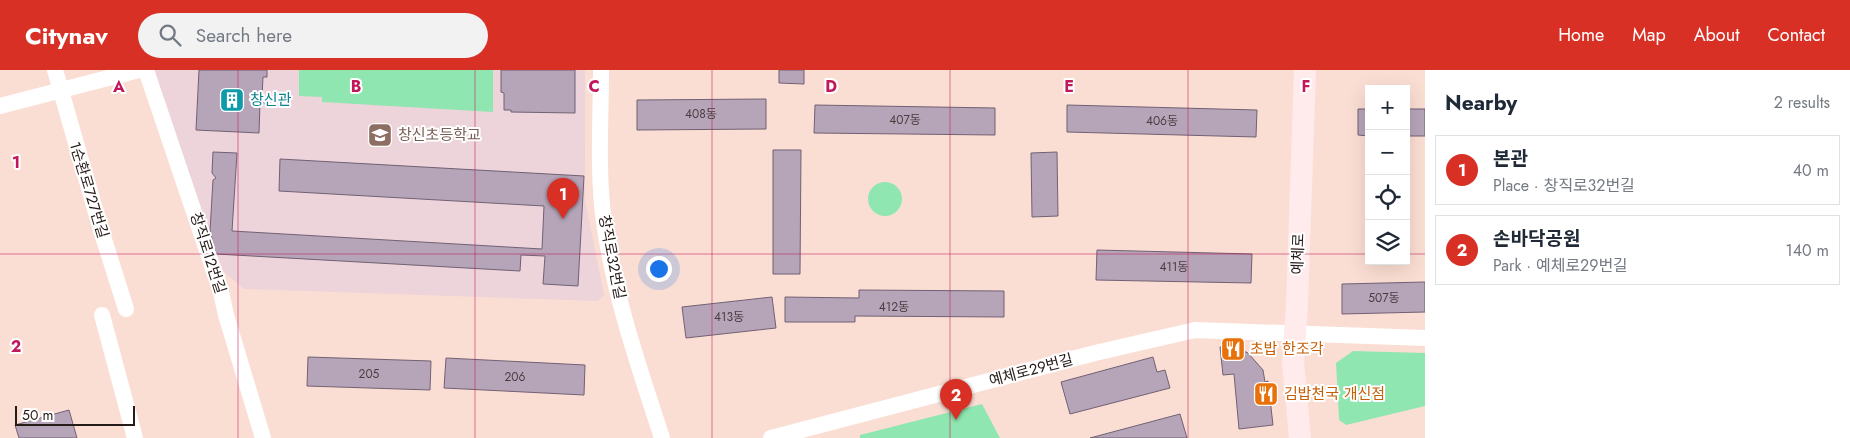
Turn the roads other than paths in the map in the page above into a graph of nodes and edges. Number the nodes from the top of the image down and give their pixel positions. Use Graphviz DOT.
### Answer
graph roads {
  1 [pos="55,70"];
  2 [pos="139,70"];
  3 [pos="146,70"];
  4 [pos="602,70"];
  5 [pos="1304,70"];
  6 [pos="60,90"];
  7 [pos="0,106"];
  8 [pos="126,309"];
  9 [pos="102,315"];
  10 [pos="1295,333"];
  11 [pos="1425,338"];
  12 [pos="135,438"];
  13 [pos="264,438"];
  14 [pos="662,438"];
  15 [pos="772,438"];
  16 [pos="1300,438"];
  1 -- 6 [label="street, 1순환로727번길"];
  2 -- 6 [label="street"];
  3 -- 13 [label="street, 창직로12번길"];
  4 -- 14 [label="street, 창직로32번길"];
  5 -- 10 [label="street, 예체로"];
  6 -- 7 [label="street"];
  6 -- 8 [label="street, 1순환로727번길"];
  9 -- 12 [label="street"];
  10 -- 11 [label="street, 예체로29번길"];
  10 -- 15 [label="street, 예체로29번길"];
  10 -- 16 [label="street, 예체로"];
}
